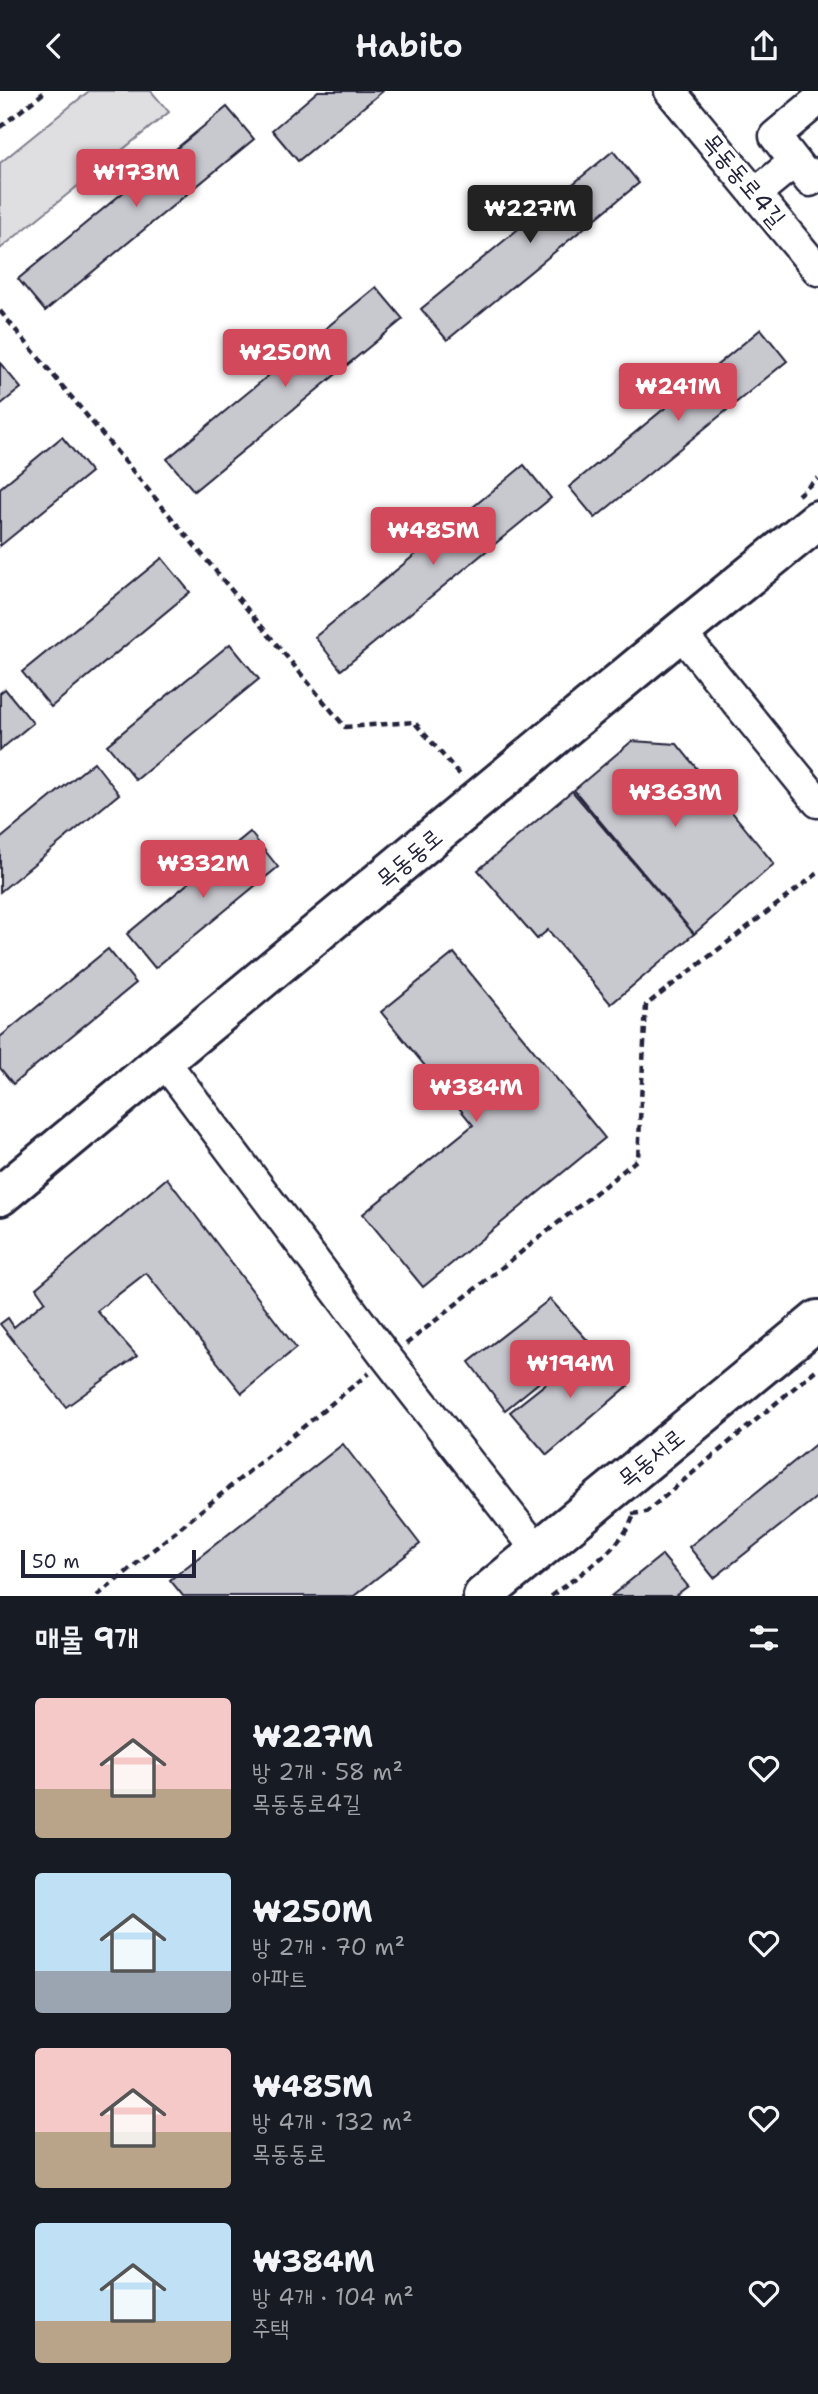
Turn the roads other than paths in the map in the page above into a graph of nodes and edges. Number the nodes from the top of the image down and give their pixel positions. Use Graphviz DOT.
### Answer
graph roads {
  1 [pos="670,91"];
  2 [pos="818,100"];
  3 [pos="806,168"];
  4 [pos="755,194"];
  5 [pos="818,269"];
  6 [pos="818,520"];
  7 [pos="680,632"];
  8 [pos="818,802"];
  9 [pos="164,1061"];
  10 [pos="0,1196"];
  11 [pos="818,1320"];
  12 [pos="538,1551"];
  13 [pos="483,1596"];
  1 -- 4 [label="street, 목동동로4길"];
  2 -- 3 [label="street"];
  3 -- 4 [label="street"];
  4 -- 5 [label="street, 목동동로4길"];
  6 -- 7 [label="main road, 목동동로"];
  7 -- 8 [label="street"];
  7 -- 9 [label="main road, 목동동로"];
  9 -- 10 [label="main road, 목동동로"];
  9 -- 12 [label="street"];
  11 -- 12 [label="main road, 목동서로"];
  12 -- 13 [label="main road, 목동서로"];
}
